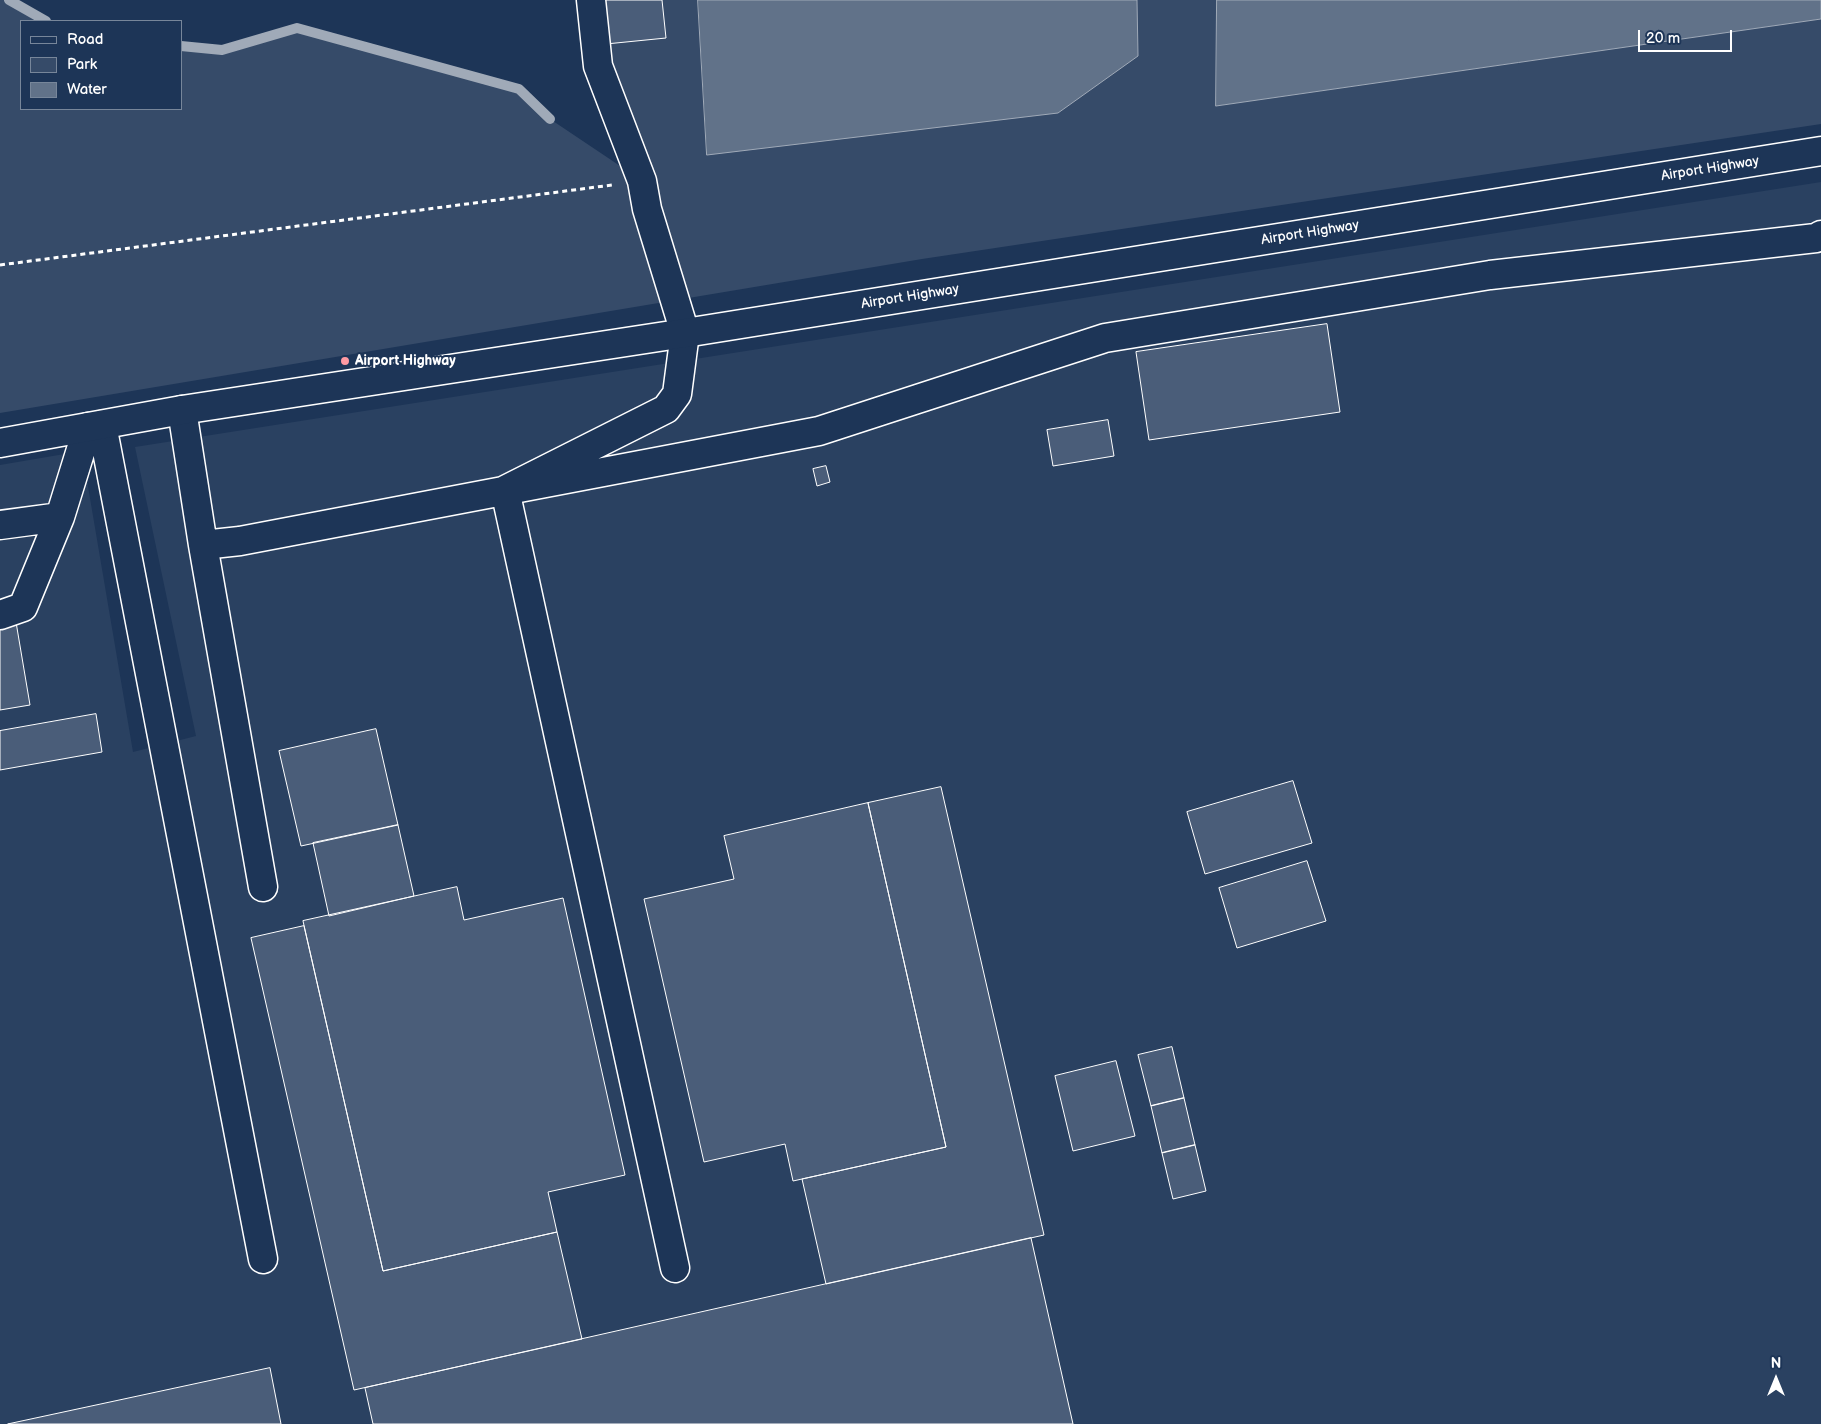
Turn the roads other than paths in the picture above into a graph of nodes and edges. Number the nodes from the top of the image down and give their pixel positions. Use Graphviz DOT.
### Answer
graph roads {
  1 [pos="591,0"];
  2 [pos="1821,151"];
  3 [pos="1821,235"];
  4 [pos="685,332"];
  5 [pos="182,410"];
  6 [pos="95,426"];
  7 [pos="0,443"];
  8 [pos="505,490"];
  9 [pos="60,518"];
  10 [pos="0,525"];
  11 [pos="203,545"];
  12 [pos="0,615"];
  13 [pos="263,887"];
  14 [pos="263,1259"];
  15 [pos="675,1268"];
  1 -- 4 [label="main road"];
  2 -- 4 [label="main road, Airport Highway"];
  3 -- 8 [label="main road"];
  4 -- 5 [label="main road, Airport Highway"];
  4 -- 8 [label="main road"];
  5 -- 6 [label="main road, Airport Highway"];
  5 -- 11 [label="main road"];
  6 -- 7 [label="main road, Airport Highway"];
  6 -- 9 [label="main road"];
  6 -- 14 [label="main road"];
  8 -- 11 [label="main road"];
  8 -- 15 [label="main road"];
  9 -- 10 [label="main road"];
  9 -- 12 [label="main road"];
  11 -- 13 [label="main road"];
}
